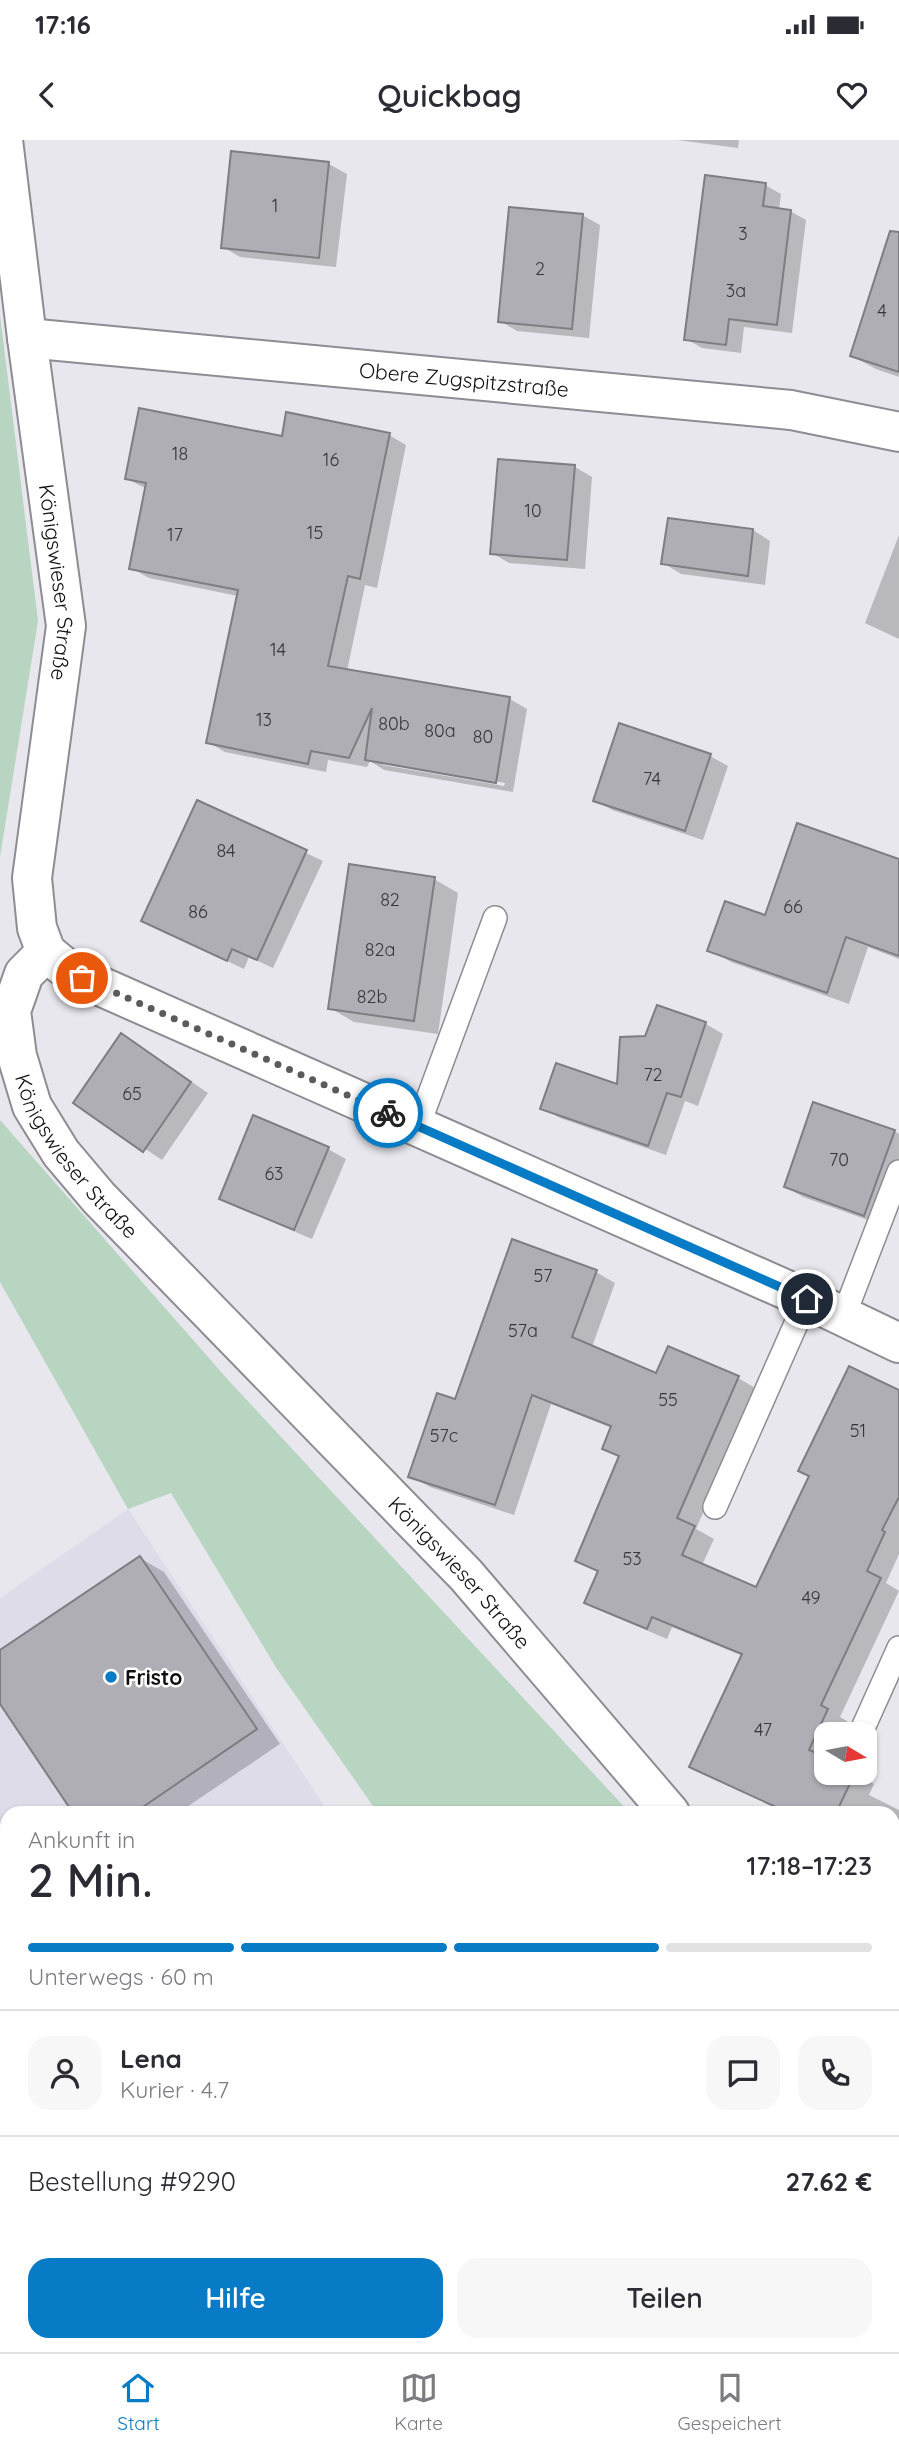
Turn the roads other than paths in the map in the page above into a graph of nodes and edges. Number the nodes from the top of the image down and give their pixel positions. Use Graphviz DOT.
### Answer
graph roads {
  1 [pos="3,140"];
  2 [pos="27,338"];
  3 [pos="899,432"];
  4 [pos="495,918"];
  5 [pos="46,952"];
  6 [pos="418,1126"];
  7 [pos="899,1172"];
  8 [pos="807,1299"];
  9 [pos="844,1315"];
  10 [pos="899,1343"];
  11 [pos="715,1507"];
  12 [pos="899,1648"];
  13 [pos="866,1722"];
  14 [pos="664,1806"];
  1 -- 2 [label="street, Königswieser Straße"];
  2 -- 3 [label="street, Obere Zugspitzstraße"];
  2 -- 5 [label="street, Königswieser Straße"];
  4 -- 6 [label="lane"];
  5 -- 6 [label="street"];
  5 -- 14 [label="street, Königswieser Straße"];
  6 -- 8 [label="street"];
  7 -- 9 [label="lane"];
  8 -- 9 [label="street"];
  8 -- 11 [label="lane"];
  9 -- 10 [label="street"];
  12 -- 13 [label="lane"];
}
